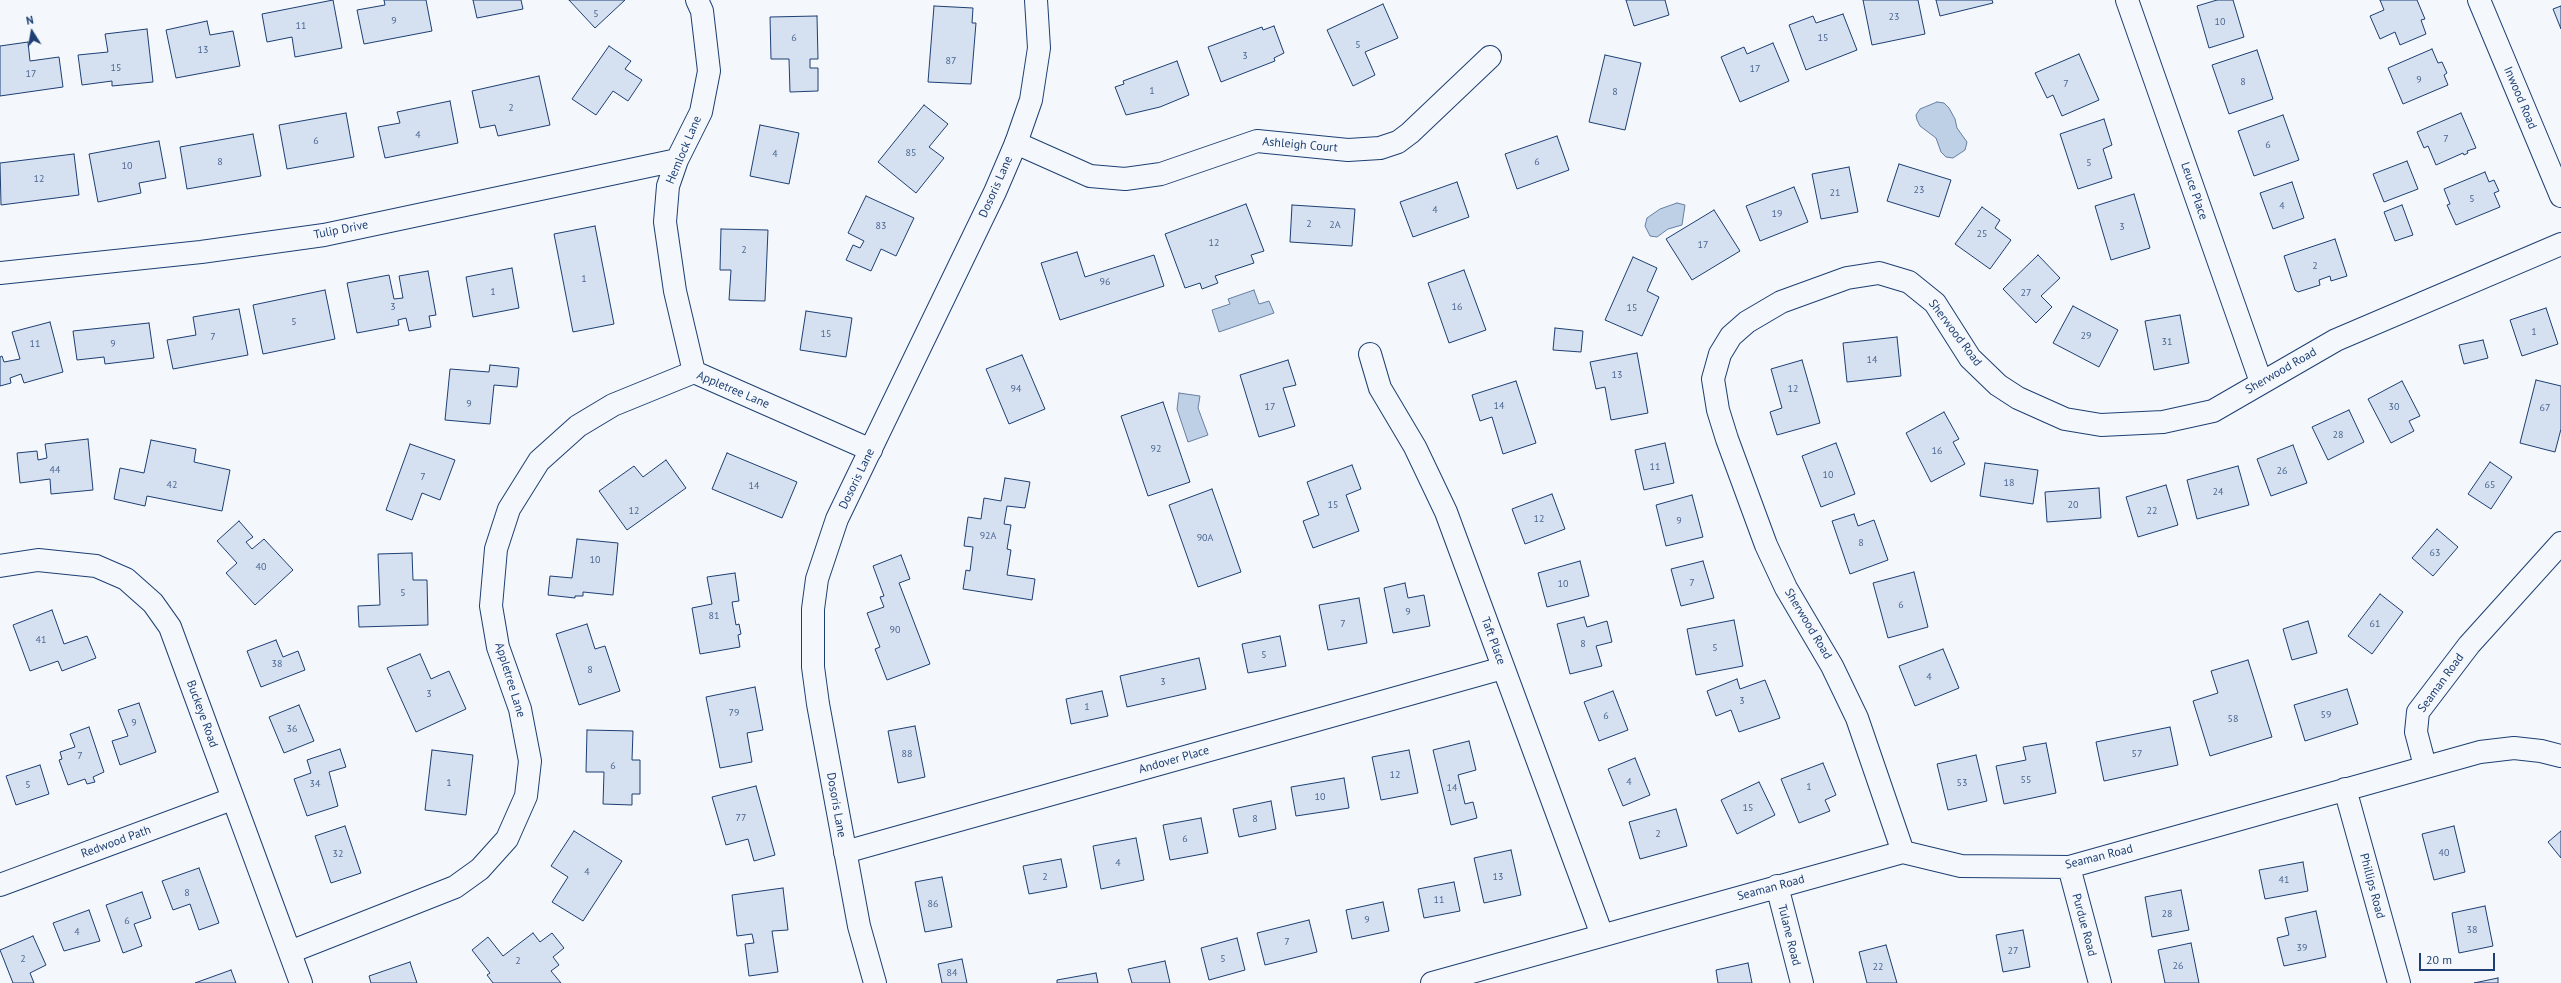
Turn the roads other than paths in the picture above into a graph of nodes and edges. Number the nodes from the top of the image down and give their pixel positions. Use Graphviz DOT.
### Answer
graph roads {
  1 [pos="697,0"];
  2 [pos="1036,0"];
  3 [pos="2128,0"];
  4 [pos="2479,0"];
  5 [pos="1490,57"];
  6 [pos="1016,143"];
  7 [pos="677,160"];
  8 [pos="2561,196"];
  9 [pos="2561,244"];
  10 [pos="0,273"];
  11 [pos="1370,354"];
  12 [pos="694,372"];
  13 [pos="2261,382"];
  14 [pos="871,450"];
  15 [pos="2561,543"];
  16 [pos="0,566"];
  17 [pos="1502,668"];
  18 [pos="2561,756"];
  19 [pos="2425,766"];
  20 [pos="2345,789"];
  21 [pos="232,799"];
  22 [pos="845,852"];
  23 [pos="1903,852"];
  24 [pos="2068,867"];
  25 [pos="0,885"];
  26 [pos="1777,886"];
  27 [pos="1602,935"];
  28 [pos="290,952"];
  29 [pos="301,983"];
  30 [pos="875,983"];
  31 [pos="1432,983"];
  32 [pos="1802,983"];
  33 [pos="2100,983"];
  34 [pos="2399,983"];
  1 -- 7 [label="street, Hemlock Lane"];
  2 -- 6 [label="street, Dosoris Lane"];
  3 -- 13 [label="street, Leuce Place"];
  4 -- 8 [label="street, Inwood Road"];
  5 -- 6 [label="street, Ashleigh Court"];
  6 -- 14 [label="street, Dosoris Lane"];
  7 -- 10 [label="street, Tulip Drive"];
  7 -- 12 [label="street, Hemlock Lane"];
  9 -- 13 [label="street, Sherwood Road"];
  11 -- 17 [label="street, Taft Place"];
  12 -- 14 [label="street, Appletree Lane"];
  12 -- 28 [label="street, Appletree Lane"];
  13 -- 23 [label="street, Sherwood Road"];
  14 -- 22 [label="street, Dosoris Lane"];
  15 -- 19 [label="street, Seaman Road"];
  16 -- 21 [label="street, Buckeye Road"];
  17 -- 22 [label="street, Andover Place"];
  17 -- 27 [label="street, Taft Place"];
  18 -- 19 [label="street"];
  19 -- 20 [label="street, Seaman Road"];
  20 -- 24 [label="street, Seaman Road"];
  20 -- 34 [label="street, Phillips Road"];
  21 -- 25 [label="street, Redwood Path"];
  21 -- 28 [label="street, Buckeye Road"];
  22 -- 30 [label="street, Dosoris Lane"];
  23 -- 24 [label="street, Seaman Road"];
  23 -- 26 [label="street, Seaman Road"];
  24 -- 33 [label="street, Purdue Road"];
  26 -- 27 [label="street, Seaman Road"];
  26 -- 32 [label="street, Tulane Road"];
  27 -- 31 [label="street, Seaman Road"];
  28 -- 29 [label="street, Buckeye Road"];
}
